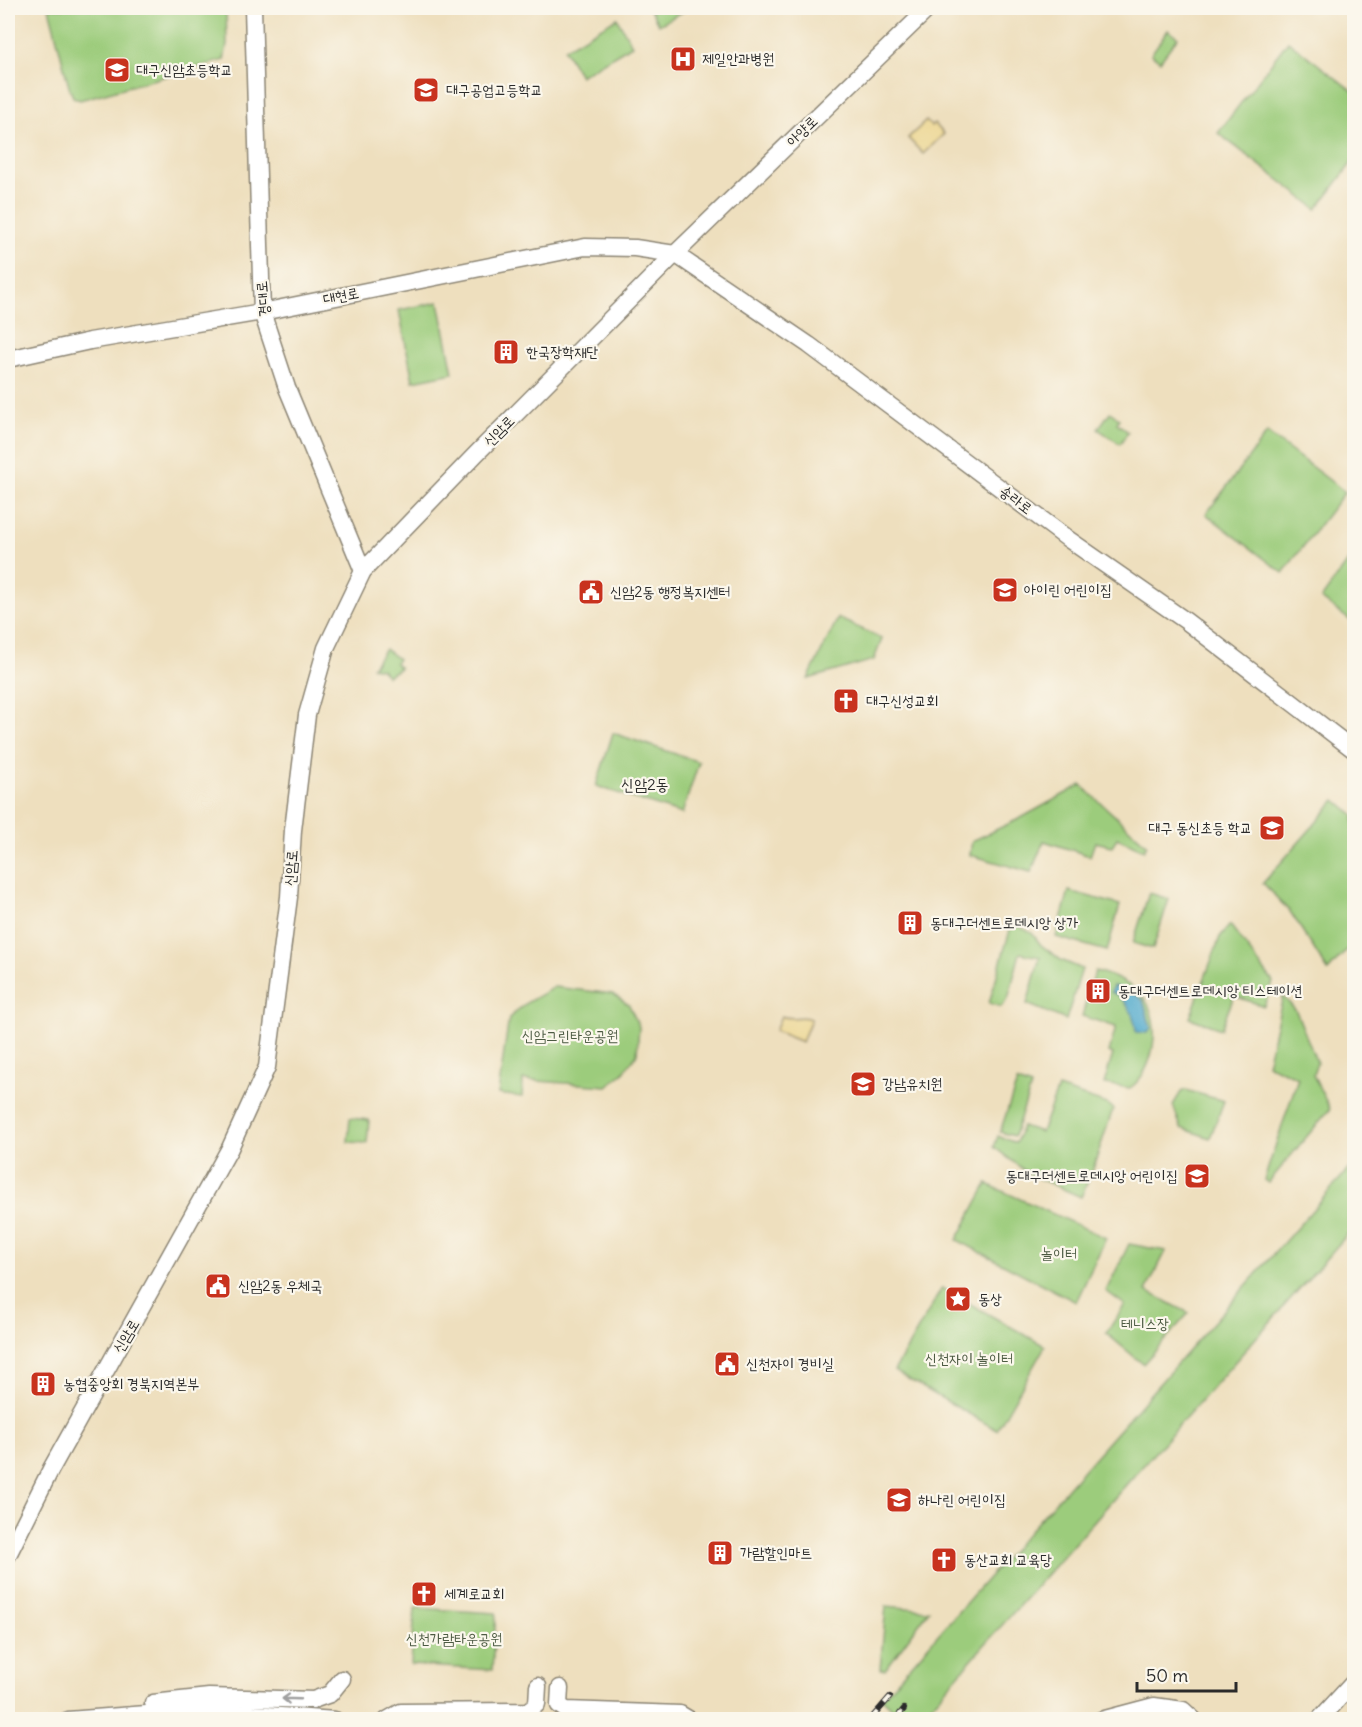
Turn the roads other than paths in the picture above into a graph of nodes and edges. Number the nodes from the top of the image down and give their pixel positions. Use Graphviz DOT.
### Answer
graph roads {
  1 [pos="253,8"];
  2 [pos="928,8"];
  3 [pos="675,254"];
  4 [pos="262,312"];
  5 [pos="8,359"];
  6 [pos="363,572"];
  7 [pos="1354,750"];
  8 [pos="8,1555"];
  9 [pos="342,1679"];
  10 [pos="1354,1682"];
  11 [pos="538,1686"];
  12 [pos="560,1688"];
  13 [pos="1189,1715"];
  14 [pos="77,1718"];
  15 [pos="335,1719"];
  16 [pos="387,1719"];
  17 [pos="690,1719"];
  18 [pos="1101,1719"];
  19 [pos="1150,1719"];
  20 [pos="1319,1719"];
  1 -- 4 [label="main road, 경대로"];
  2 -- 3 [label="main road, 아양로"];
  3 -- 4 [label="main road, 대현로"];
  3 -- 6 [label="main road, 신암로"];
  3 -- 7 [label="main road, 송라로"];
  4 -- 5 [label="main road, 대현로"];
  4 -- 6 [label="main road, 경대로"];
  6 -- 8 [label="main road, 신암로"];
  9 -- 14 [label="main road, one-way"];
  10 -- 20 [label="main road"];
  11 -- 16 [label="main road"];
  12 -- 17 [label="main road"];
  13 -- 18 [label="main road"];
  13 -- 19 [label="main road"];
  14 -- 15 [label="main road"];
}
